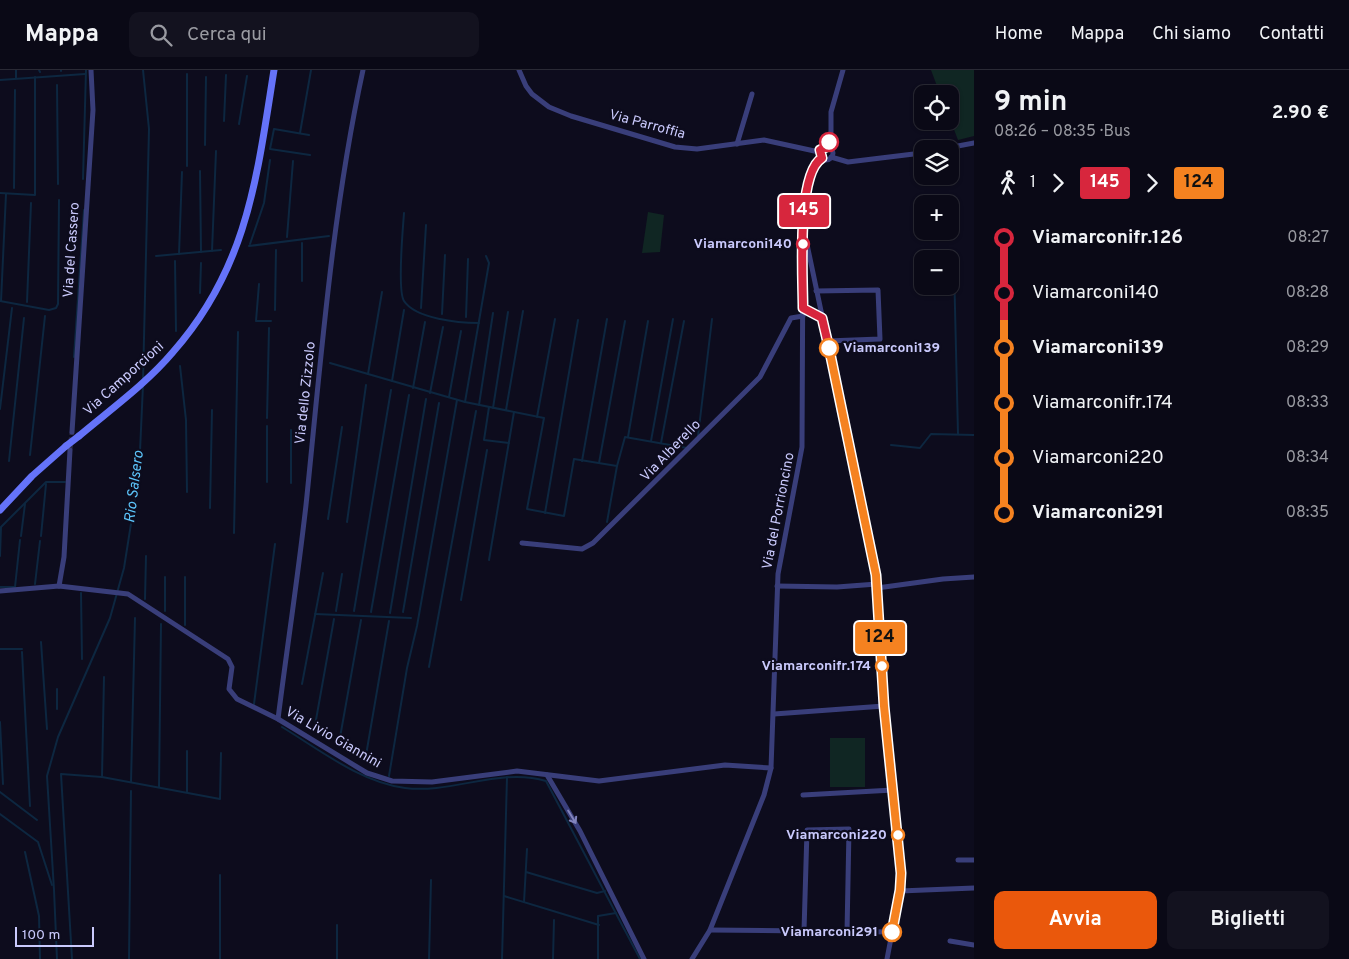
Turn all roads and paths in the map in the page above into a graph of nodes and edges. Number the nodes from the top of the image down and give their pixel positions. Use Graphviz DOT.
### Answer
graph roads {
  1 [pos="91,70"];
  2 [pos="274,70"];
  3 [pos="363,70"];
  4 [pos="519,70"];
  5 [pos="843,70"];
  6 [pos="752,94"];
  7 [pos="974,143"];
  8 [pos="737,144"];
  9 [pos="828,146"];
  10 [pos="959,146"];
  11 [pos="819,152"];
  12 [pos="914,154"];
  13 [pos="831,157"];
  14 [pos="822,158"];
  15 [pos="804,230"];
  16 [pos="803,283"];
  17 [pos="815,285"];
  18 [pos="816,291"];
  19 [pos="820,307"];
  20 [pos="803,308"];
  21 [pos="812,313"];
  22 [pos="803,317"];
  23 [pos="822,318"];
  24 [pos="827,340"];
  25 [pos="72,432"];
  26 [pos="68,448"];
  27 [pos="0,510"];
  28 [pos="522,543"];
  29 [pos="974,577"];
  30 [pos="59,586"];
  31 [pos="777,586"];
  32 [pos="877,586"];
  33 [pos="0,592"];
  34 [pos="884,706"];
  35 [pos="774,714"];
  36 [pos="278,719"];
  37 [pos="771,768"];
  38 [pos="547,775"];
  39 [pos="893,790"];
  40 [pos="803,795"];
  41 [pos="958,860"];
  42 [pos="974,860"];
  43 [pos="974,888"];
  44 [pos="900,890"];
  45 [pos="710,930"];
  46 [pos="804,931"];
  47 [pos="847,932"];
  48 [pos="892,932"];
  49 [pos="950,941"];
  50 [pos="974,945"];
  51 [pos="644,959"];
  52 [pos="692,959"];
  53 [pos="887,959"];
  1 -- 25 [label="street, Via del Cassero"];
  2 -- 26 [label="main road, Via Camporcioni, bridge"];
  3 -- 36 [label="street, Via dello Zizzolo"];
  4 -- 8 [label="street, Via Parroffia"];
  5 -- 9 [label="street"];
  6 -- 8 [label="street"];
  7 -- 10 [label="street"];
  8 -- 11 [label="street, Via Parroffia"];
  9 -- 11 [label="street"];
  9 -- 13 [label="street"];
  11 -- 14 [label="street"];
  12 -- 13 [label="street"];
  13 -- 14 [label="street"];
  14 -- 15 [label="street"];
  15 -- 16 [label="street, Via del Porrioncino"];
  15 -- 17 [label="street"];
  16 -- 17 [label="street"];
  16 -- 20 [label="street, Via del Porrioncino"];
  17 -- 18 [label="street"];
  18 -- 19 [label="street"];
  18 -- 24 [label="street"];
  19 -- 21 [label="street"];
  19 -- 23 [label="street"];
  20 -- 21 [label="street"];
  20 -- 22 [label="street, Via del Porrioncino"];
  21 -- 22 [label="street"];
  21 -- 23 [label="street"];
  22 -- 28 [label="street, Via Alberello"];
  22 -- 31 [label="street, Via del Porrioncino"];
  23 -- 24 [label="street"];
  24 -- 32 [label="street"];
  26 -- 27 [label="main road, Via Camporcioni"];
  26 -- 30 [label="street"];
  29 -- 32 [label="street"];
  30 -- 33 [label="street, Via Livio Giannini"];
  30 -- 36 [label="street, Via Livio Giannini"];
  31 -- 32 [label="street"];
  31 -- 35 [label="street, Via del Porrioncino"];
  32 -- 34 [label="street"];
  34 -- 35 [label="street"];
  34 -- 39 [label="street"];
  35 -- 37 [label="street, Via del Porrioncino"];
  36 -- 38 [label="street, Via Livio Giannini"];
  37 -- 38 [label="street, Via Livio Giannini"];
  37 -- 45 [label="street, Via del Porrioncino"];
  38 -- 51 [label="street, one-way"];
  39 -- 40 [label="street"];
  39 -- 44 [label="street"];
  41 -- 42 [label="street"];
  43 -- 44 [label="street"];
  44 -- 48 [label="street"];
  45 -- 46 [label="street"];
  45 -- 52 [label="street, Via del Porrioncino"];
  46 -- 47 [label="street"];
  46 -- 47 [label="street"];
  47 -- 48 [label="street"];
  48 -- 53 [label="street"];
  49 -- 50 [label="street"];
}
